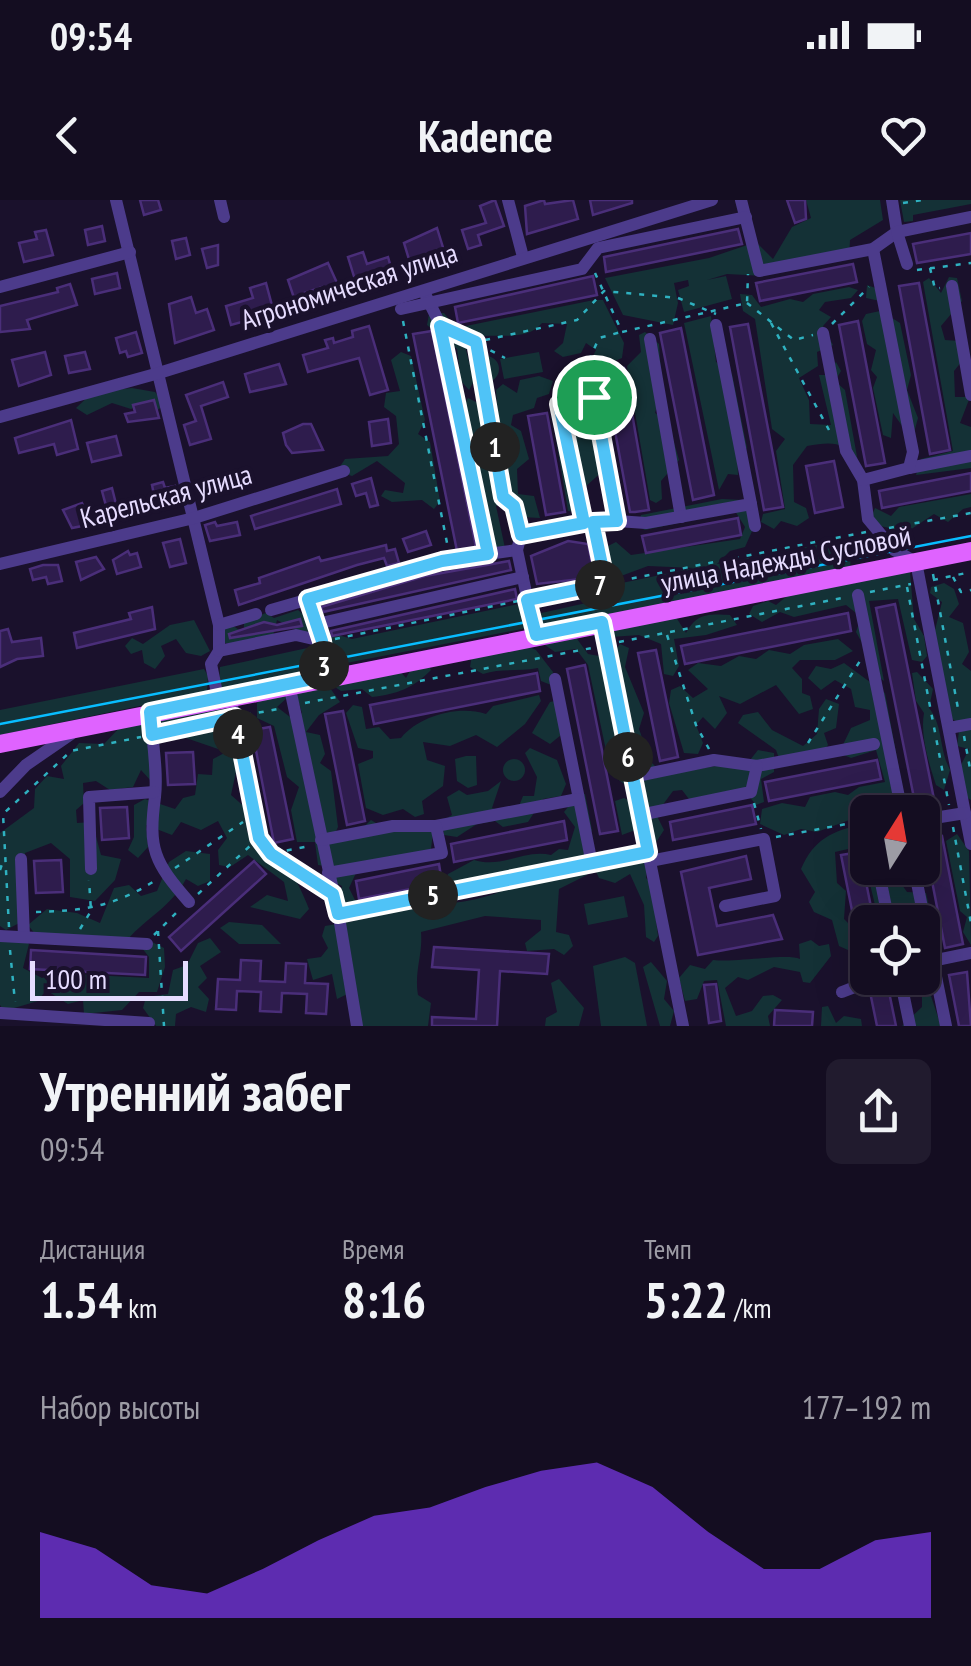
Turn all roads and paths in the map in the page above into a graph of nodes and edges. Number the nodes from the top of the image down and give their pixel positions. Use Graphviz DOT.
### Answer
graph roads {
  1 [pos="116,200"];
  2 [pos="220,200"];
  3 [pos="508,200"];
  4 [pos="712,200"];
  5 [pos="741,200"];
  6 [pos="892,200"];
  7 [pos="224,217"];
  8 [pos="746,217"];
  9 [pos="971,217"];
  10 [pos="897,232"];
  11 [pos="873,249"];
  12 [pos="130,252"];
  13 [pos="523,257"];
  14 [pos="971,263"];
  15 [pos="907,264"];
  16 [pos="582,269"];
  17 [pos="759,271"];
  18 [pos="879,277"];
  19 [pos="952,286"];
  20 [pos="0,288"];
  21 [pos="935,288"];
  22 [pos="604,290"];
  23 [pos="425,295"];
  24 [pos="747,303"];
  25 [pos="401,309"];
  26 [pos="716,318"];
  27 [pos="770,322"];
  28 [pos="440,326"];
  29 [pos="622,332"];
  30 [pos="823,333"];
  31 [pos="650,339"];
  32 [pos="476,342"];
  33 [pos="505,358"];
  34 [pos="159,373"];
  35 [pos="590,373"];
  36 [pos="971,395"];
  37 [pos="594,397"];
  38 [pos="0,417"];
  39 [pos="846,450"];
  40 [pos="971,456"];
  41 [pos="909,468"];
  42 [pos="344,471"];
  43 [pos="864,480"];
  44 [pos="751,504"];
  45 [pos="514,506"];
  46 [pos="970,512"];
  47 [pos="681,516"];
  48 [pos="194,518"];
  49 [pos="617,521"];
  50 [pos="589,522"];
  51 [pos="755,526"];
  52 [pos="874,530"];
  53 [pos="521,535"];
  54 [pos="517,550"];
  55 [pos="971,551"];
  56 [pos="488,554"];
  57 [pos="446,560"];
  58 [pos="923,561"];
  59 [pos="0,564"];
  60 [pos="971,572"];
  61 [pos="952,576"];
  62 [pos="522,577"];
  63 [pos="920,582"];
  64 [pos="606,584"];
  65 [pos="971,590"];
  66 [pos="858,595"];
  67 [pos="308,599"];
  68 [pos="527,600"];
  69 [pos="270,610"];
  70 [pos="256,614"];
  71 [pos="602,622"];
  72 [pos="317,624"];
  73 [pos="220,625"];
  74 [pos="666,633"];
  75 [pos="536,635"];
  76 [pos="322,641"];
  77 [pos="606,645"];
  78 [pos="869,648"];
  79 [pos="220,651"];
  80 [pos="327,676"];
  81 [pos="555,679"];
  82 [pos="289,684"];
  83 [pos="224,697"];
  84 [pos="294,706"];
  85 [pos="150,712"];
  86 [pos="235,717"];
  87 [pos="960,726"];
  88 [pos="83,727"];
  89 [pos="152,735"];
  90 [pos="0,744"];
  91 [pos="874,744"];
  92 [pos="799,758"];
  93 [pos="714,760"];
  94 [pos="757,766"];
  95 [pos="971,774"];
  96 [pos="632,777"];
  97 [pos="0,792"];
  98 [pos="154,792"];
  99 [pos="751,792"];
  100 [pos="899,795"];
  101 [pos="578,799"];
  102 [pos="254,814"];
  103 [pos="958,814"];
  104 [pos="640,816"];
  105 [pos="940,817"];
  106 [pos="850,823"];
  107 [pos="436,826"];
  108 [pos="4,827"];
  109 [pos="764,840"];
  110 [pos="321,842"];
  111 [pos="254,843"];
  112 [pos="971,844"];
  113 [pos="271,854"];
  114 [pos="5,857"];
  115 [pos="649,857"];
  116 [pos="21,859"];
  117 [pos="592,864"];
  118 [pos="91,869"];
  119 [pos="0,870"];
  120 [pos="165,874"];
  121 [pos="328,874"];
  122 [pos="333,894"];
  123 [pos="189,902"];
  124 [pos="725,906"];
  125 [pos="91,910"];
  126 [pos="25,913"];
  127 [pos="338,914"];
  128 [pos="971,923"];
  129 [pos="0,936"];
  130 [pos="24,937"];
  131 [pos="75,940"];
  132 [pos="147,944"];
  133 [pos="971,953"];
  134 [pos="940,959"];
  135 [pos="850,989"];
  136 [pos="842,992"];
  137 [pos="904,995"];
  138 [pos="937,995"];
  139 [pos="0,1004"];
  140 [pos="0,1014"];
  141 [pos="149,1023"];
  142 [pos="1,1026"];
  143 [pos="164,1026"];
  144 [pos="357,1026"];
  145 [pos="683,1026"];
  146 [pos="910,1026"];
  147 [pos="946,1026"];
  1 -- 12 [label="street"];
  2 -- 7 [label="street"];
  3 -- 13 [label="street"];
  4 -- 13 [label="street, Агрономическая улица"];
  5 -- 8 [label="street"];
  6 -- 10 [label="street"];
  8 -- 16 [label="street"];
  8 -- 17 [label="street"];
  9 -- 10 [label="street"];
  10 -- 11 [label="street"];
  10 -- 15 [label="street"];
  11 -- 17 [label="street"];
  11 -- 18 [label="street"];
  12 -- 20 [label="street"];
  12 -- 34 [label="street"];
  13 -- 23 [label="street, Агрономическая улица"];
  14 -- 21 [label="path"];
  16 -- 22 [label="path"];
  16 -- 23 [label="street"];
  17 -- 24 [label="path"];
  18 -- 30 [label="path"];
  18 -- 41 [label="street"];
  19 -- 36 [label="street"];
  22 -- 26 [label="path"];
  22 -- 29 [label="path"];
  22 -- 32 [label="path"];
  23 -- 25 [label="street"];
  23 -- 28 [label="street"];
  23 -- 34 [label="street, Агрономическая улица"];
  24 -- 26 [label="path"];
  24 -- 27 [label="path"];
  25 -- 57 [label="path"];
  26 -- 29 [label="path"];
  26 -- 44 [label="street"];
  27 -- 30 [label="path"];
  27 -- 39 [label="path"];
  28 -- 32 [label="path"];
  28 -- 56 [label="street"];
  29 -- 35 [label="path"];
  30 -- 39 [label="street"];
  31 -- 47 [label="street"];
  32 -- 33 [label="path"];
  32 -- 45 [label="path"];
  34 -- 38 [label="street, Агрономическая улица"];
  34 -- 48 [label="street"];
  35 -- 37 [label="street"];
  37 -- 49 [label="street"];
  37 -- 50 [label="street"];
  39 -- 43 [label="street"];
  40 -- 41 [label="street"];
  41 -- 43 [label="street"];
  42 -- 48 [label="street, Карельская улица"];
  43 -- 52 [label="street"];
  44 -- 47 [label="street"];
  44 -- 51 [label="street"];
  45 -- 53 [label="street"];
  46 -- 52 [label="path"];
  47 -- 49 [label="street"];
  48 -- 59 [label="street, Карельская улица"];
  48 -- 73 [label="street"];
  49 -- 50 [label="street"];
  50 -- 53 [label="street"];
  50 -- 64 [label="street"];
  52 -- 58 [label="street"];
  52 -- 64 [label="path"];
  53 -- 54 [label="street"];
  54 -- 56 [label="street"];
  54 -- 62 [label="street"];
  55 -- 58 [label="main road, улица Надежды Сусловой"];
  56 -- 57 [label="path"];
  57 -- 67 [label="street"];
  58 -- 63 [label="street"];
  58 -- 63 [label="path"];
  58 -- 71 [label="main road, улица Надежды Сусловой"];
  60 -- 61 [label="path"];
  61 -- 63 [label="path"];
  61 -- 65 [label="path"];
  62 -- 68 [label="street"];
  62 -- 72 [label="street"];
  63 -- 66 [label="path"];
  63 -- 87 [label="street"];
  63 -- 87 [label="path"];
  63 -- 103 [label="path"];
  64 -- 68 [label="street"];
  66 -- 74 [label="path"];
  66 -- 78 [label="street"];
  67 -- 69 [label="street"];
  67 -- 72 [label="street"];
  68 -- 75 [label="street"];
  68 -- 76 [label="path"];
  70 -- 73 [label="street"];
  71 -- 75 [label="main road, улица Надежды Сусловой"];
  71 -- 77 [label="street"];
  72 -- 76 [label="street"];
  73 -- 79 [label="street"];
  74 -- 77 [label="path"];
  74 -- 93 [label="path"];
  75 -- 80 [label="main road, улица Надежды Сусловой"];
  76 -- 79 [label="street"];
  76 -- 80 [label="street"];
  77 -- 84 [label="path"];
  77 -- 96 [label="street"];
  78 -- 92 [label="path"];
  78 -- 100 [label="street"];
  79 -- 83 [label="street"];
  80 -- 82 [label="main road, улица Надежды Сусловой"];
  81 -- 101 [label="street"];
  82 -- 83 [label="main road, улица Надежды Сусловой"];
  82 -- 84 [label="street"];
  83 -- 85 [label="main road, улица Надежды Сусловой"];
  83 -- 86 [label="street"];
  84 -- 86 [label="path"];
  84 -- 110 [label="street"];
  85 -- 88 [label="main road, улица Надежды Сусловой"];
  85 -- 89 [label="street"];
  86 -- 89 [label="path"];
  86 -- 102 [label="street"];
  87 -- 95 [label="path"];
  87 -- 103 [label="street"];
  88 -- 90 [label="main road, улица Надежды Сусловой"];
  88 -- 97 [label="street, улица Надежды Сусловой"];
  89 -- 98 [label="street"];
  89 -- 108 [label="path"];
  91 -- 92 [label="street"];
  92 -- 94 [label="street"];
  93 -- 94 [label="street"];
  93 -- 96 [label="street"];
  94 -- 99 [label="street"];
  96 -- 104 [label="street"];
  98 -- 118 [label="street"];
  98 -- 120 [label="street"];
  99 -- 104 [label="street"];
  99 -- 109 [label="path"];
  101 -- 107 [label="street"];
  101 -- 117 [label="street"];
  102 -- 111 [label="street"];
  102 -- 120 [label="path"];
  103 -- 105 [label="street"];
  103 -- 112 [label="street"];
  103 -- 128 [label="path"];
  104 -- 115 [label="street"];
  106 -- 109 [label="path"];
  107 -- 110 [label="street"];
  107 -- 121 [label="street"];
  109 -- 115 [label="street"];
  109 -- 124 [label="street"];
  110 -- 113 [label="path"];
  110 -- 121 [label="street"];
  111 -- 113 [label="path"];
  111 -- 123 [label="path"];
  113 -- 122 [label="path"];
  114 -- 119 [label="path"];
  115 -- 117 [label="street"];
  115 -- 145 [label="street"];
  116 -- 126 [label="street"];
  117 -- 127 [label="path"];
  118 -- 125 [label="path"];
  120 -- 123 [label="street"];
  120 -- 125 [label="path"];
  121 -- 122 [label="street"];
  122 -- 127 [label="street"];
  123 -- 143 [label="path"];
  125 -- 126 [label="path"];
  125 -- 131 [label="path"];
  126 -- 130 [label="street"];
  127 -- 144 [label="street"];
  129 -- 130 [label="street"];
  130 -- 131 [label="street"];
  131 -- 132 [label="street"];
  133 -- 134 [label="street"];
  135 -- 136 [label="street"];
  137 -- 146 [label="street"];
  138 -- 147 [label="street"];
  139 -- 140 [label="street"];
  140 -- 141 [label="street"];
  140 -- 142 [label="street"];
}
